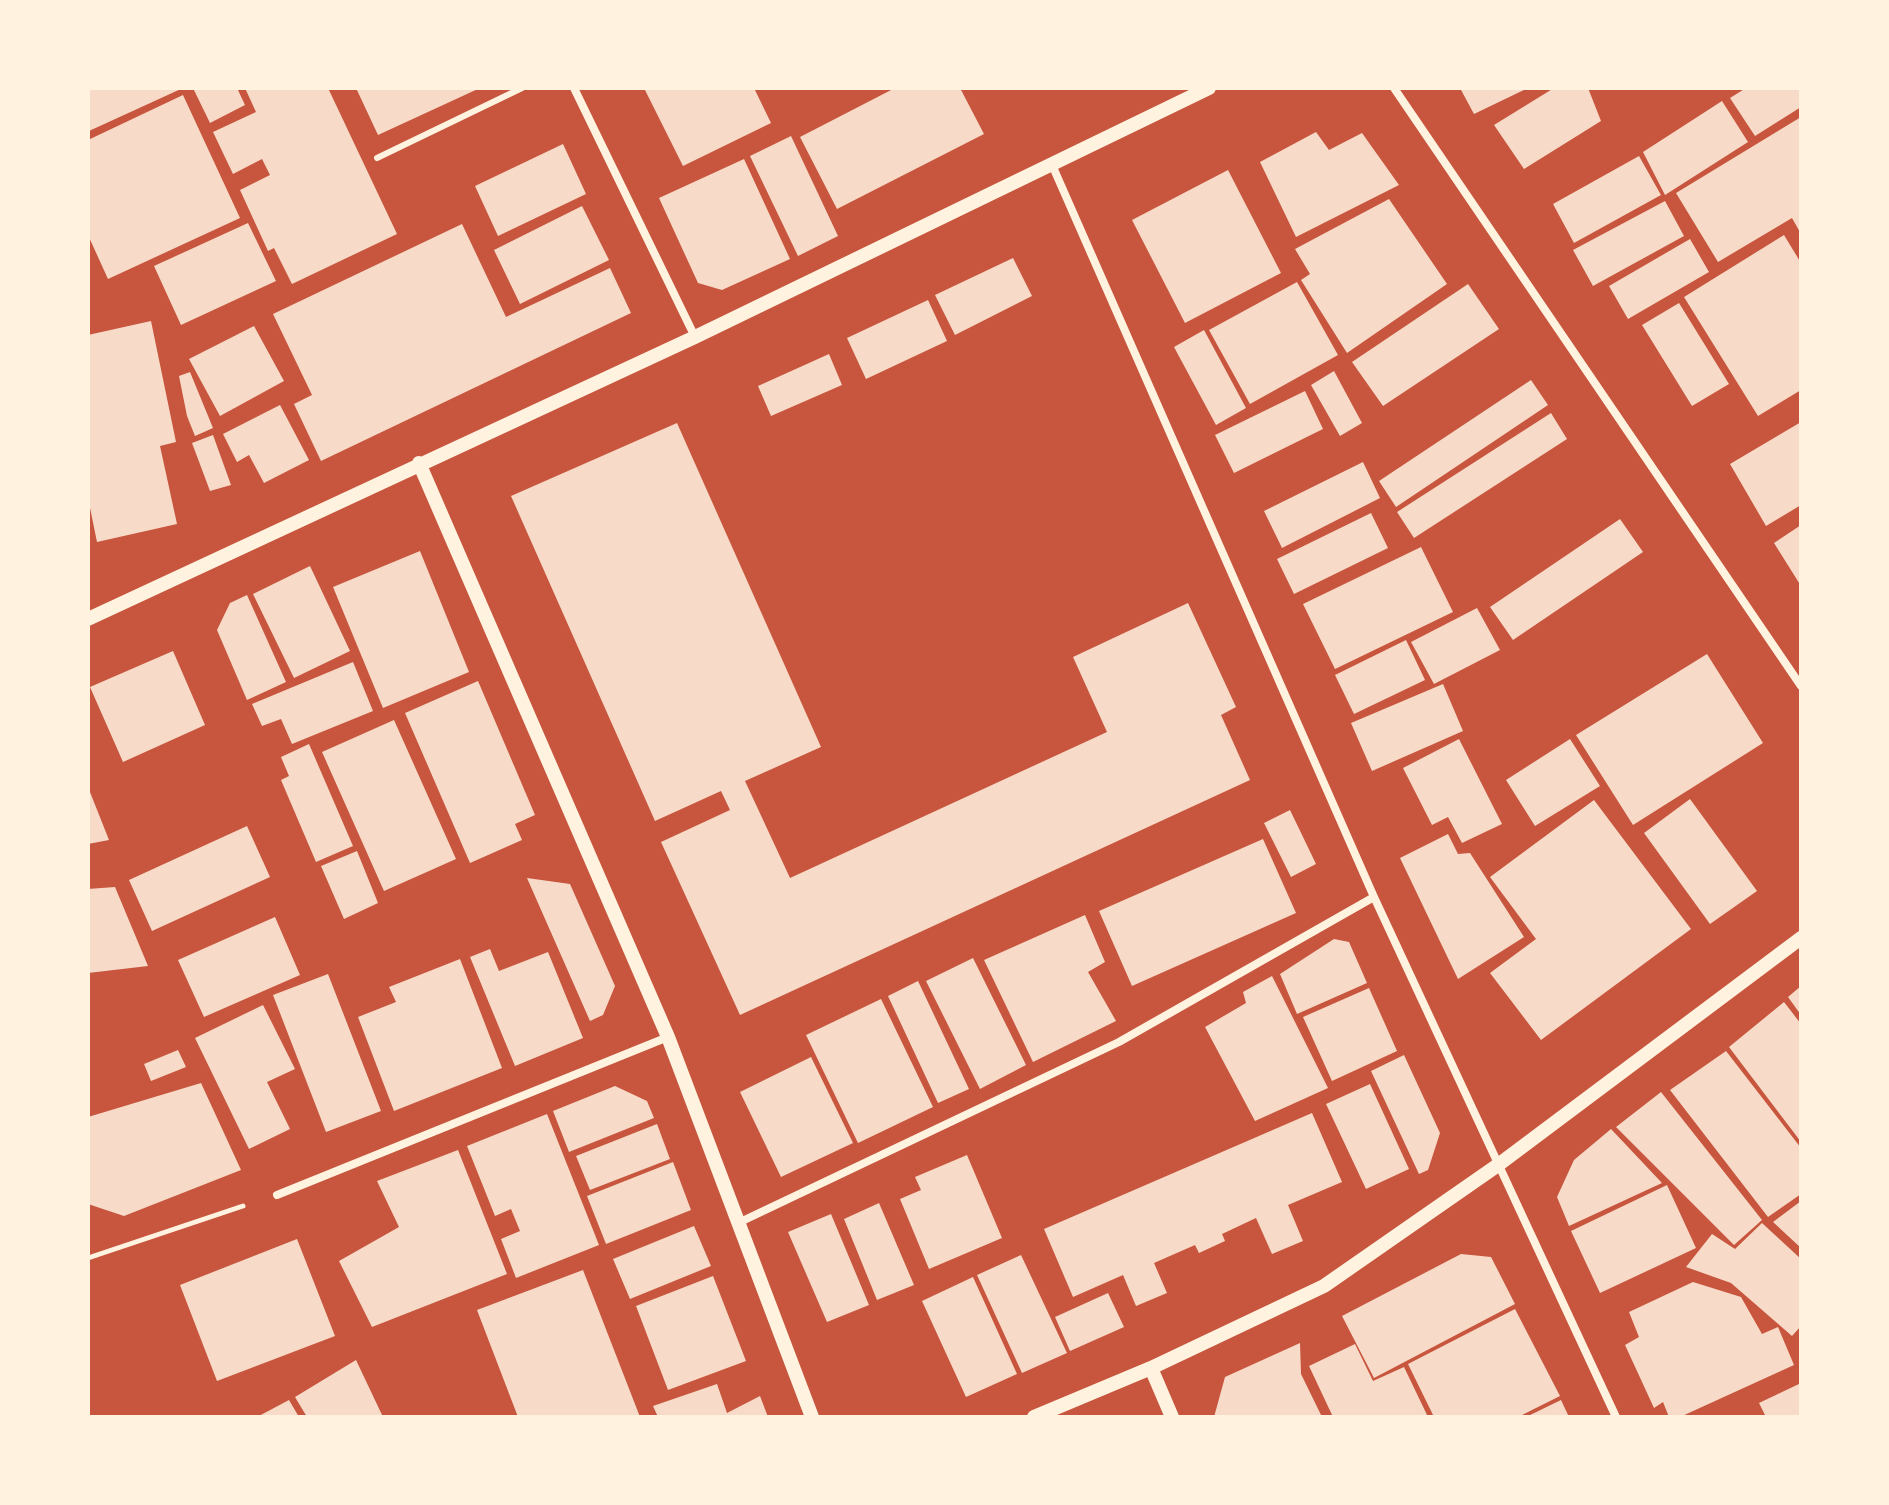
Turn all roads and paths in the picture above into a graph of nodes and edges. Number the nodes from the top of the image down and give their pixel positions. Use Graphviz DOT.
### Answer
graph roads {
  1 [pos="522,88"];
  2 [pos="574,88"];
  3 [pos="1209,88"];
  4 [pos="1394,88"];
  5 [pos="377,158"];
  6 [pos="1053,167"];
  7 [pos="695,337"];
  8 [pos="419,463"];
  9 [pos="88,619"];
  10 [pos="1801,686"];
  11 [pos="1374,897"];
  12 [pos="1801,938"];
  13 [pos="668,1037"];
  14 [pos="1498,1165"];
  15 [pos="277,1195"];
  16 [pos="738,1224"];
  17 [pos="88,1258"];
  18 [pos="1151,1368"];
  19 [pos="812,1417"];
  20 [pos="1034,1417"];
  21 [pos="1172,1417"];
  22 [pos="1616,1417"];
  1 -- 5 [label="lane"];
  2 -- 7 [label="street"];
  3 -- 6 [label="street"];
  4 -- 10 [label="street"];
  6 -- 7 [label="street"];
  6 -- 11 [label="street"];
  7 -- 8 [label="street"];
  8 -- 9 [label="street"];
  8 -- 13 [label="street"];
  11 -- 14 [label="street"];
  11 -- 16 [label="street"];
  12 -- 14 [label="street"];
  13 -- 15 [label="street"];
  13 -- 16 [label="street"];
  14 -- 18 [label="street"];
  14 -- 22 [label="street"];
  15 -- 17 [label="path"];
  16 -- 19 [label="street"];
  18 -- 20 [label="street"];
  18 -- 21 [label="street"];
}
